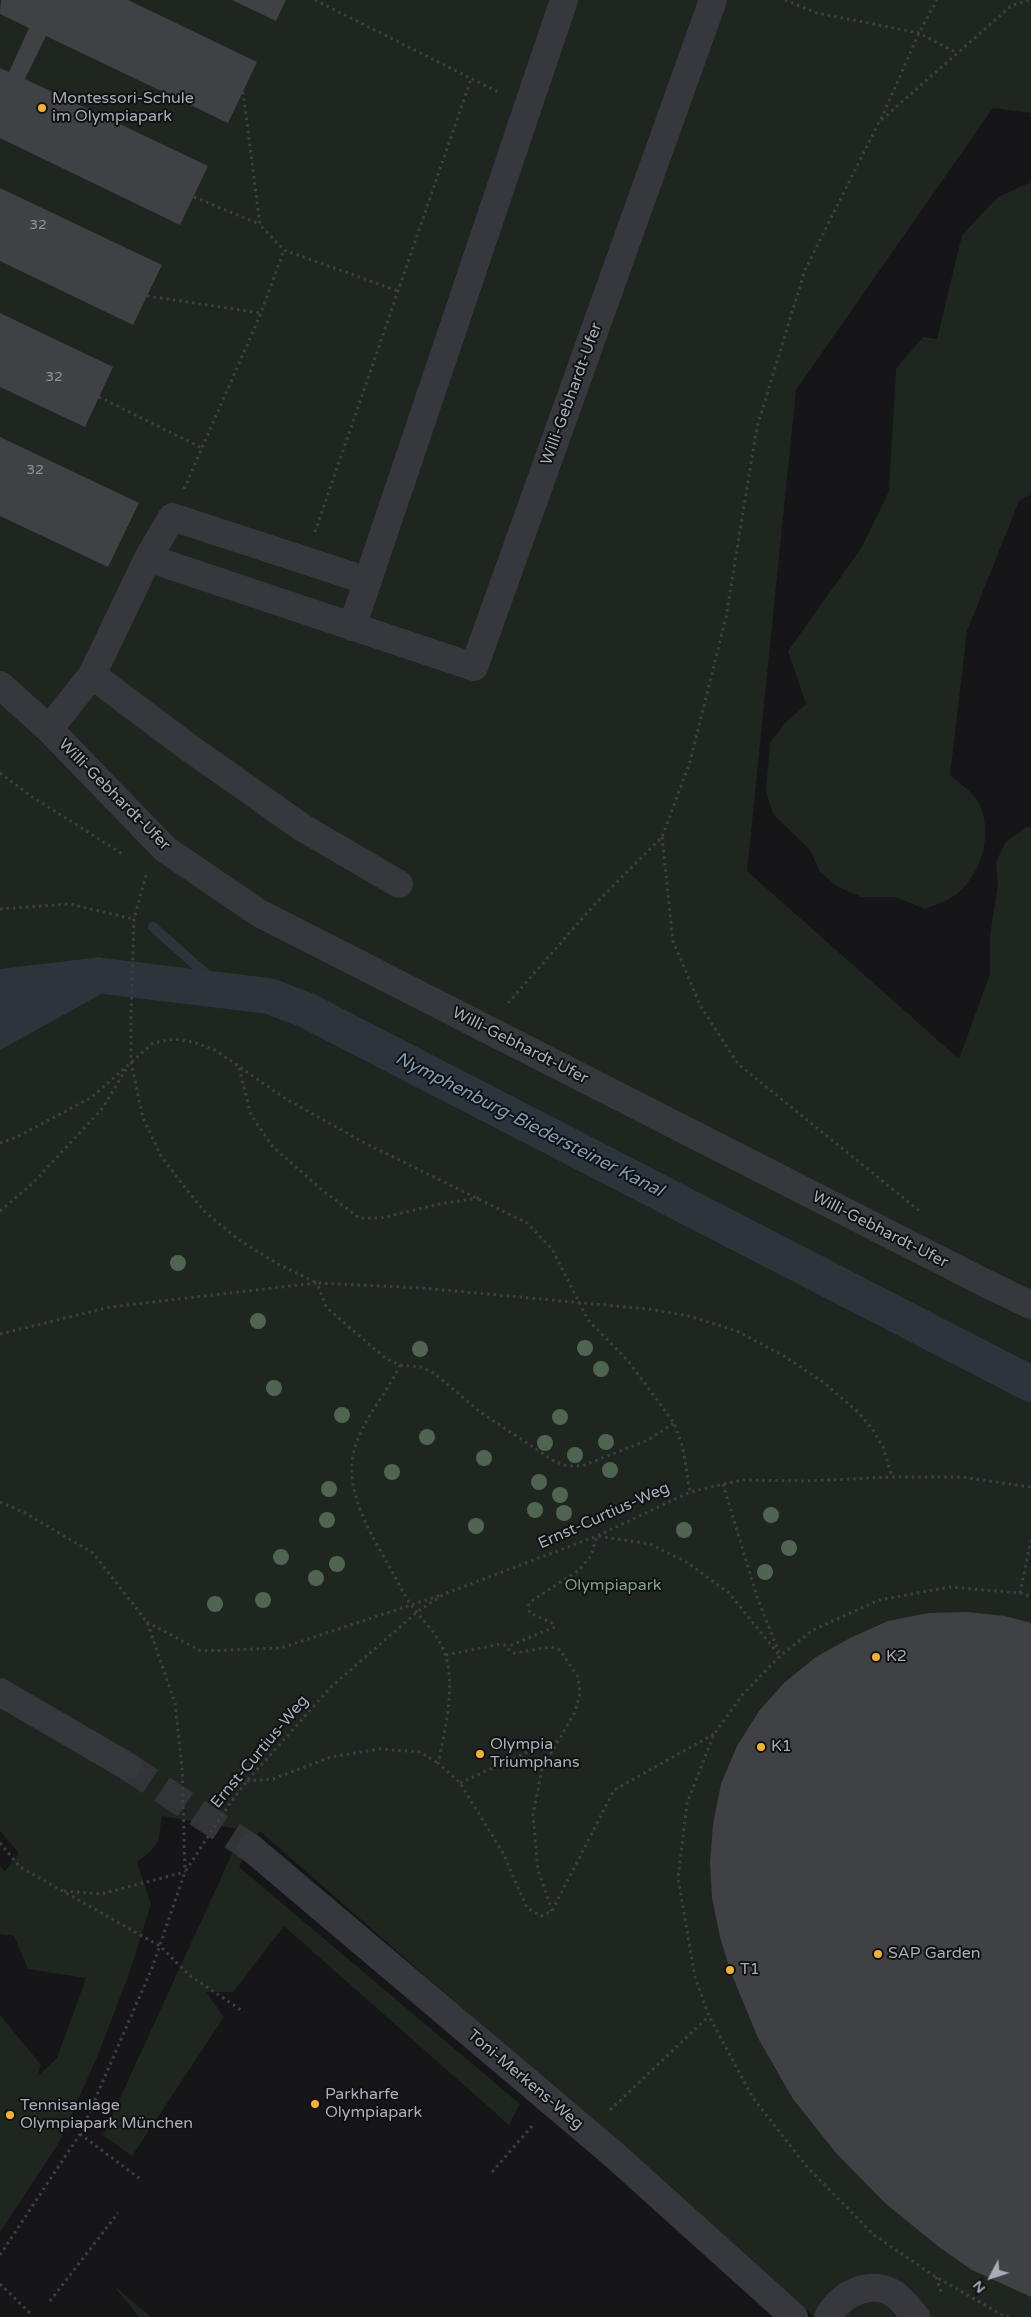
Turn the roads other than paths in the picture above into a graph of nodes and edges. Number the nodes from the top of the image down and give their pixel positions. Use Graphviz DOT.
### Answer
graph roads {
  1 [pos="564,0"];
  2 [pos="713,0"];
  3 [pos="148,558"];
  4 [pos="368,581"];
  5 [pos="352,626"];
  6 [pos="92,675"];
  7 [pos="0,685"];
  8 [pos="49,729"];
  9 [pos="399,884"];
  10 [pos="1031,1305"];
  11 [pos="0,1692"];
  12 [pos="127,1766"];
  13 [pos="251,1848"];
  14 [pos="794,2317"];
  15 [pos="828,2317"];
  16 [pos="916,2317"];
  1 -- 4 [label="street"];
  2 -- 5 [label="street, Willi-Gebhardt-Ufer"];
  3 -- 4 [label="street, Willi-Gebhardt-Ufer"];
  3 -- 5 [label="street, Willi-Gebhardt-Ufer"];
  3 -- 6 [label="street, Willi-Gebhardt-Ufer"];
  4 -- 5 [label="street"];
  6 -- 8 [label="street, Willi-Gebhardt-Ufer"];
  6 -- 9 [label="street"];
  7 -- 8 [label="street, Willi-Gebhardt-Ufer"];
  8 -- 10 [label="street, Willi-Gebhardt-Ufer"];
  11 -- 12 [label="street"];
  13 -- 14 [label="street, Toni-Merkens-Weg"];
  15 -- 16 [label="street"];
}
